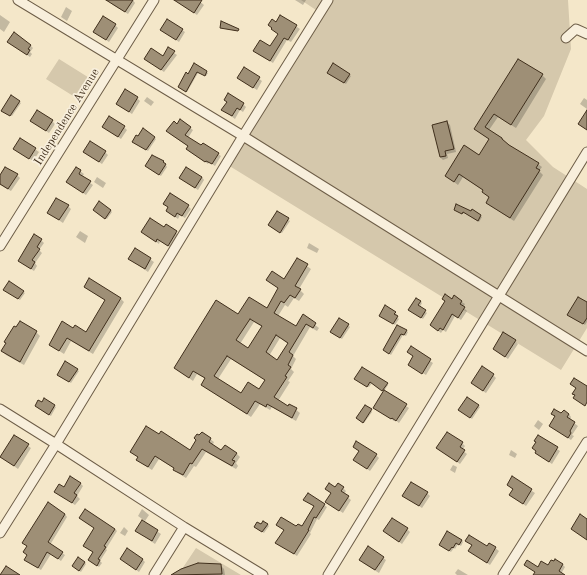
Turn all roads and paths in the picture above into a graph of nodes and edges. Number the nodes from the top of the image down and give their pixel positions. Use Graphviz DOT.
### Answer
graph roads {
  1 [pos="18,0"];
  2 [pos="154,0"];
  3 [pos="328,0"];
  4 [pos="587,34"];
  5 [pos="566,38"];
  6 [pos="117,60"];
  7 [pos="242,136"];
  8 [pos="587,152"];
  9 [pos="0,246"];
  10 [pos="498,296"];
  11 [pos="587,351"];
  12 [pos="0,409"];
  13 [pos="587,442"];
  14 [pos="56,444"];
  15 [pos="184,527"];
  16 [pos="0,533"];
  17 [pos="154,575"];
  18 [pos="263,575"];
  19 [pos="328,575"];
  20 [pos="503,575"];
  1 -- 6 [label="street"];
  2 -- 6 [label="street, Independence Avenue"];
  3 -- 7 [label="street"];
  4 -- 5 [label="street"];
  6 -- 7 [label="street"];
  6 -- 9 [label="street, Independence Avenue"];
  7 -- 10 [label="street"];
  7 -- 14 [label="street"];
  8 -- 10 [label="street"];
  10 -- 11 [label="street"];
  10 -- 19 [label="street"];
  12 -- 14 [label="street"];
  13 -- 20 [label="street"];
  14 -- 15 [label="street"];
  14 -- 16 [label="street"];
  15 -- 17 [label="street"];
  15 -- 18 [label="street"];
}
